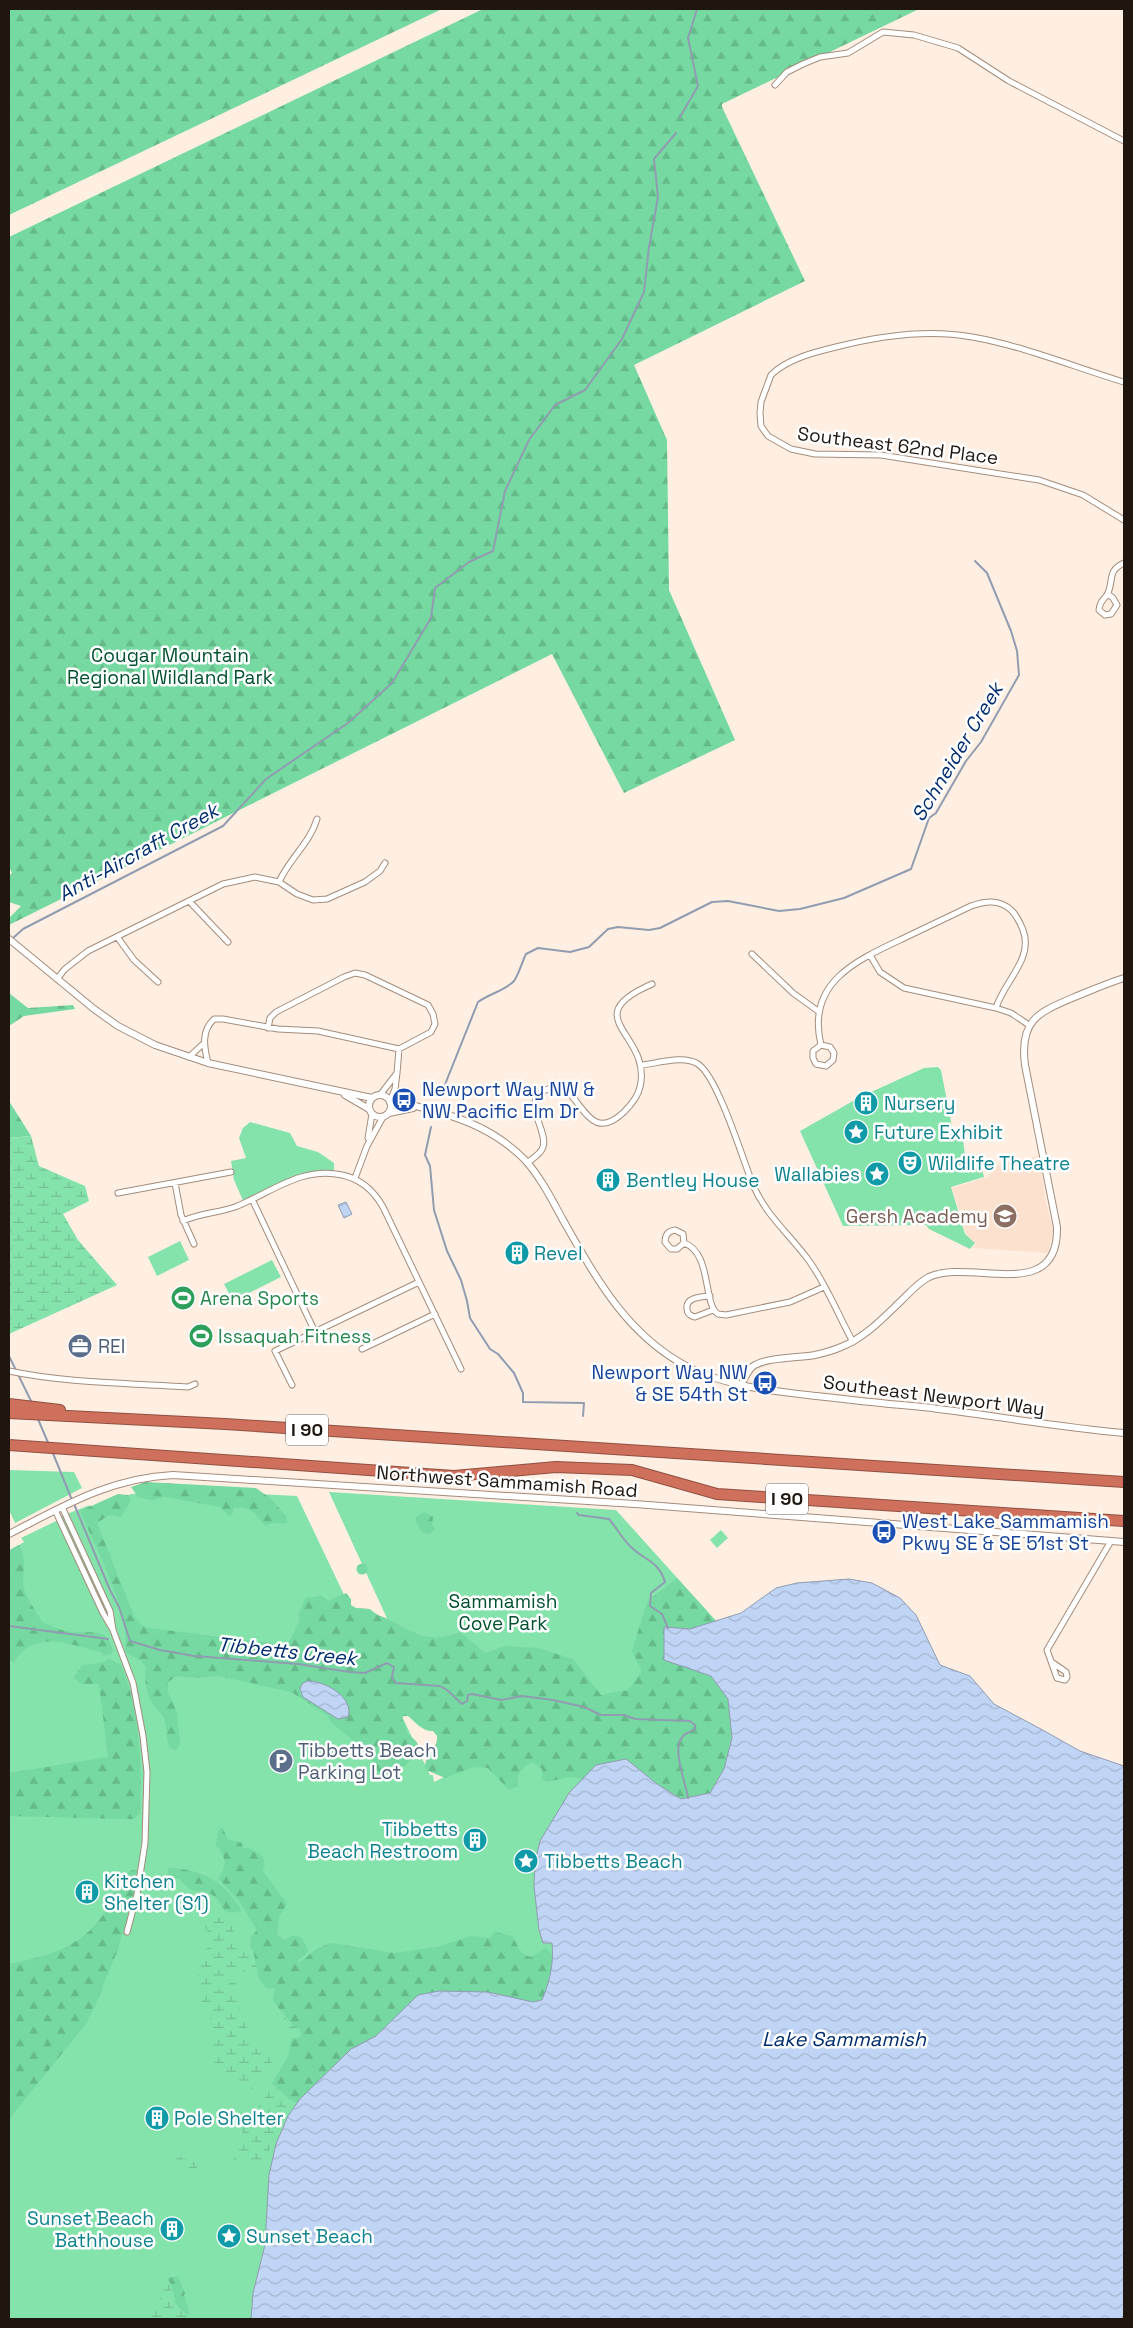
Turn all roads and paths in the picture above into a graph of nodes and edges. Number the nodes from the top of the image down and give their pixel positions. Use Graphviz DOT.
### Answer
graph roads {
  1 [pos="775,85"];
  2 [pos="1124,141"];
  3 [pos="1124,382"];
  4 [pos="1124,520"];
  5 [pos="1124,562"];
  6 [pos="1108,594"];
  7 [pos="317,819"];
  8 [pos="385,862"];
  9 [pos="279,882"];
  10 [pos="190,902"];
  11 [pos="118,938"];
  12 [pos="9,939"];
  13 [pos="228,942"];
  14 [pos="9,944"];
  15 [pos="20,950"];
  16 [pos="752,954"];
  17 [pos="870,954"];
  18 [pos="1124,978"];
  19 [pos="57,979"];
  20 [pos="158,982"];
  21 [pos="652,984"];
  22 [pos="996,1008"];
  23 [pos="818,1011"];
  24 [pos="1029,1025"];
  25 [pos="268,1028"];
  26 [pos="203,1044"];
  27 [pos="821,1045"];
  28 [pos="399,1049"];
  29 [pos="189,1057"];
  30 [pos="208,1062"];
  31 [pos="642,1064"];
  32 [pos="397,1073"];
  33 [pos="341,1093"];
  34 [pos="380,1095"];
  35 [pos="372,1098"];
  36 [pos="390,1102"];
  37 [pos="419,1108"];
  38 [pos="370,1112"];
  39 [pos="386,1115"];
  40 [pos="367,1146"];
  41 [pos="527,1163"];
  42 [pos="231,1172"];
  43 [pos="355,1178"];
  44 [pos="175,1183"];
  45 [pos="118,1193"];
  46 [pos="252,1199"];
  47 [pos="183,1221"];
  48 [pos="684,1243"];
  49 [pos="194,1244"];
  50 [pos="419,1282"];
  51 [pos="824,1287"];
  52 [pos="710,1296"];
  53 [pos="713,1310"];
  54 [pos="435,1314"];
  55 [pos="315,1332"];
  56 [pos="853,1342"];
  57 [pos="362,1349"];
  58 [pos="461,1369"];
  59 [pos="10,1371"];
  60 [pos="195,1384"];
  61 [pos="292,1385"];
  62 [pos="740,1386"];
  63 [pos="9,1404"];
  64 [pos="30,1410"];
  65 [pos="9,1413"];
  66 [pos="1124,1434"];
  67 [pos="9,1446"];
  68 [pos="1124,1482"];
  69 [pos="65,1505"];
  70 [pos="56,1510"];
  71 [pos="1124,1521"];
  72 [pos="9,1534"];
  73 [pos="1111,1541"];
  74 [pos="1124,1542"];
  75 [pos="113,1630"];
  76 [pos="1053,1663"];
  77 [pos="128,1932"];
  1 -- 2 [label="street"];
  3 -- 4 [label="street, Southeast 62nd Place"];
  5 -- 6 [label="street"];
  7 -- 9 [label="street"];
  8 -- 9 [label="street"];
  9 -- 10 [label="street"];
  10 -- 11 [label="street"];
  10 -- 13 [label="street"];
  11 -- 19 [label="street"];
  11 -- 20 [label="street"];
  12 -- 15 [label="street"];
  14 -- 15 [label="street"];
  15 -- 19 [label="street"];
  16 -- 23 [label="street"];
  17 -- 22 [label="street"];
  17 -- 22 [label="street"];
  17 -- 23 [label="street"];
  18 -- 24 [label="street"];
  19 -- 29 [label="street"];
  21 -- 31 [label="street"];
  22 -- 24 [label="street"];
  23 -- 27 [label="street"];
  24 -- 56 [label="street"];
  25 -- 26 [label="street"];
  25 -- 28 [label="street"];
  25 -- 28 [label="street"];
  26 -- 29 [label="street"];
  26 -- 30 [label="street"];
  27 -- 27 [label="street"];
  28 -- 32 [label="street"];
  29 -- 30 [label="street"];
  30 -- 33 [label="street"];
  31 -- 41 [label="street"];
  31 -- 51 [label="street"];
  32 -- 34 [label="street"];
  32 -- 36 [label="street"];
  33 -- 35 [label="street"];
  33 -- 38 [label="street"];
  34 -- 35 [label="street"];
  34 -- 36 [label="street"];
  35 -- 38 [label="street"];
  36 -- 37 [label="street, Southeast Newport Way"];
  36 -- 39 [label="street"];
  37 -- 39 [label="street"];
  37 -- 41 [label="street, Southeast Newport Way"];
  38 -- 39 [label="street"];
  38 -- 40 [label="street"];
  39 -- 40 [label="street"];
  40 -- 43 [label="street"];
  41 -- 62 [label="street, Southeast Newport Way"];
  42 -- 44 [label="street"];
  43 -- 46 [label="street"];
  43 -- 50 [label="street"];
  44 -- 45 [label="street"];
  44 -- 47 [label="street"];
  46 -- 47 [label="street"];
  46 -- 55 [label="street"];
  47 -- 49 [label="street"];
  48 -- 52 [label="street"];
  50 -- 54 [label="street"];
  50 -- 55 [label="street"];
  51 -- 53 [label="street"];
  51 -- 56 [label="street"];
  52 -- 53 [label="street"];
  52 -- 53 [label="street"];
  54 -- 57 [label="street"];
  54 -- 58 [label="street"];
  55 -- 61 [label="street"];
  56 -- 62 [label="street"];
  59 -- 60 [label="street"];
  62 -- 66 [label="street, Southeast Newport Way"];
  63 -- 64 [label="highway"];
  64 -- 65 [label="highway"];
  64 -- 68 [label="highway, I 90"];
  67 -- 71 [label="highway, I 90"];
  69 -- 70 [label="street, Northwest Sammamish Road"];
  69 -- 73 [label="street, Northwest Sammamish Road"];
  69 -- 75 [label="street"];
  70 -- 72 [label="street, Northwest Sammamish Road"];
  70 -- 75 [label="street"];
  73 -- 74 [label="street, Northwest Sammamish Road"];
  73 -- 76 [label="street"];
  75 -- 77 [label="street"];
}
